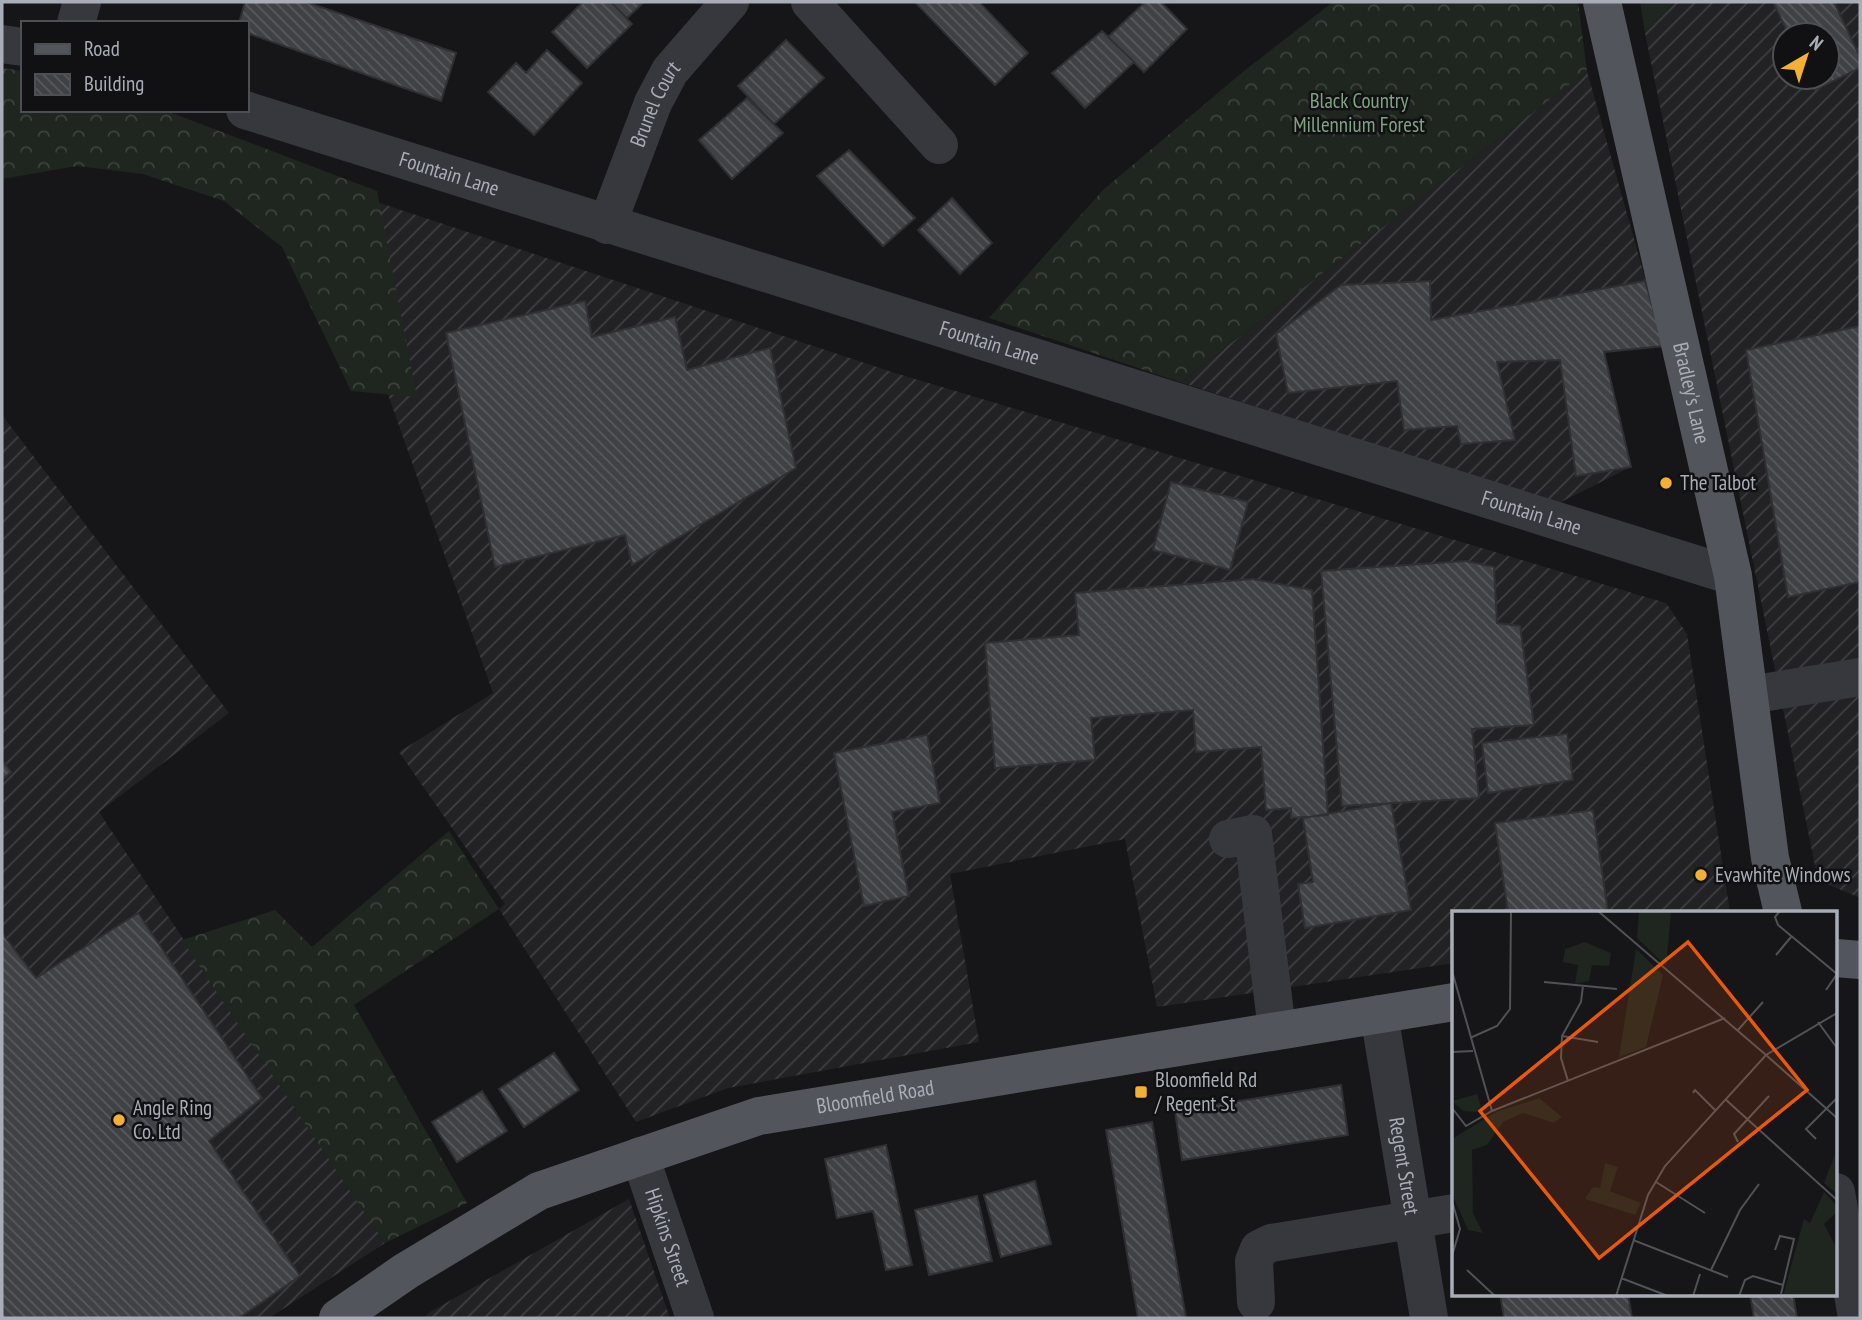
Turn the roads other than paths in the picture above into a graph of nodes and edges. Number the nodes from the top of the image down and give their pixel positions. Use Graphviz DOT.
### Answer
graph roads {
  1 [pos="82,2"];
  2 [pos="730,2"];
  3 [pos="810,2"];
  4 [pos="1602,2"];
  5 [pos="77,21"];
  6 [pos="2,44"];
  7 [pos="21,47"];
  8 [pos="248,111"];
  9 [pos="939,145"];
  10 [pos="607,225"];
  11 [pos="1733,576"];
  12 [pos="1860,677"];
  13 [pos="1749,695"];
  14 [pos="1228,838"];
  15 [pos="1783,911"];
  16 [pos="1838,958"];
  17 [pos="1860,960"];
  18 [pos="1452,1002"];
  19 [pos="1379,1014"];
  20 [pos="1277,1030"];
  21 [pos="640,1156"];
  22 [pos="1838,1204"];
  23 [pos="1452,1213"];
  24 [pos="1413,1218"];
  25 [pos="1256,1302"];
  26 [pos="338,1318"];
  27 [pos="695,1318"];
  28 [pos="1429,1318"];
  29 [pos="1857,1318"];
  1 -- 5 [label="street"];
  2 -- 10 [label="street, Brunel Court"];
  3 -- 9 [label="street"];
  4 -- 11 [label="main road, Bradley's Lane"];
  6 -- 7 [label="street"];
  8 -- 10 [label="street, Fountain Lane"];
  10 -- 11 [label="street, Fountain Lane"];
  11 -- 13 [label="main road, Bradley's Lane"];
  12 -- 13 [label="street"];
  13 -- 15 [label="main road, Bradley's Lane"];
  14 -- 20 [label="street"];
  16 -- 17 [label="main road"];
  18 -- 19 [label="main road, Bloomfield Road"];
  19 -- 20 [label="main road, Bloomfield Road"];
  19 -- 24 [label="street, Regent Street"];
  20 -- 21 [label="main road, Bloomfield Road"];
  21 -- 26 [label="main road, Bloomfield Road"];
  21 -- 27 [label="street, Hipkins Street"];
  22 -- 29 [label="street"];
  23 -- 24 [label="street"];
  24 -- 25 [label="street"];
  24 -- 28 [label="street, Regent Street"];
}
